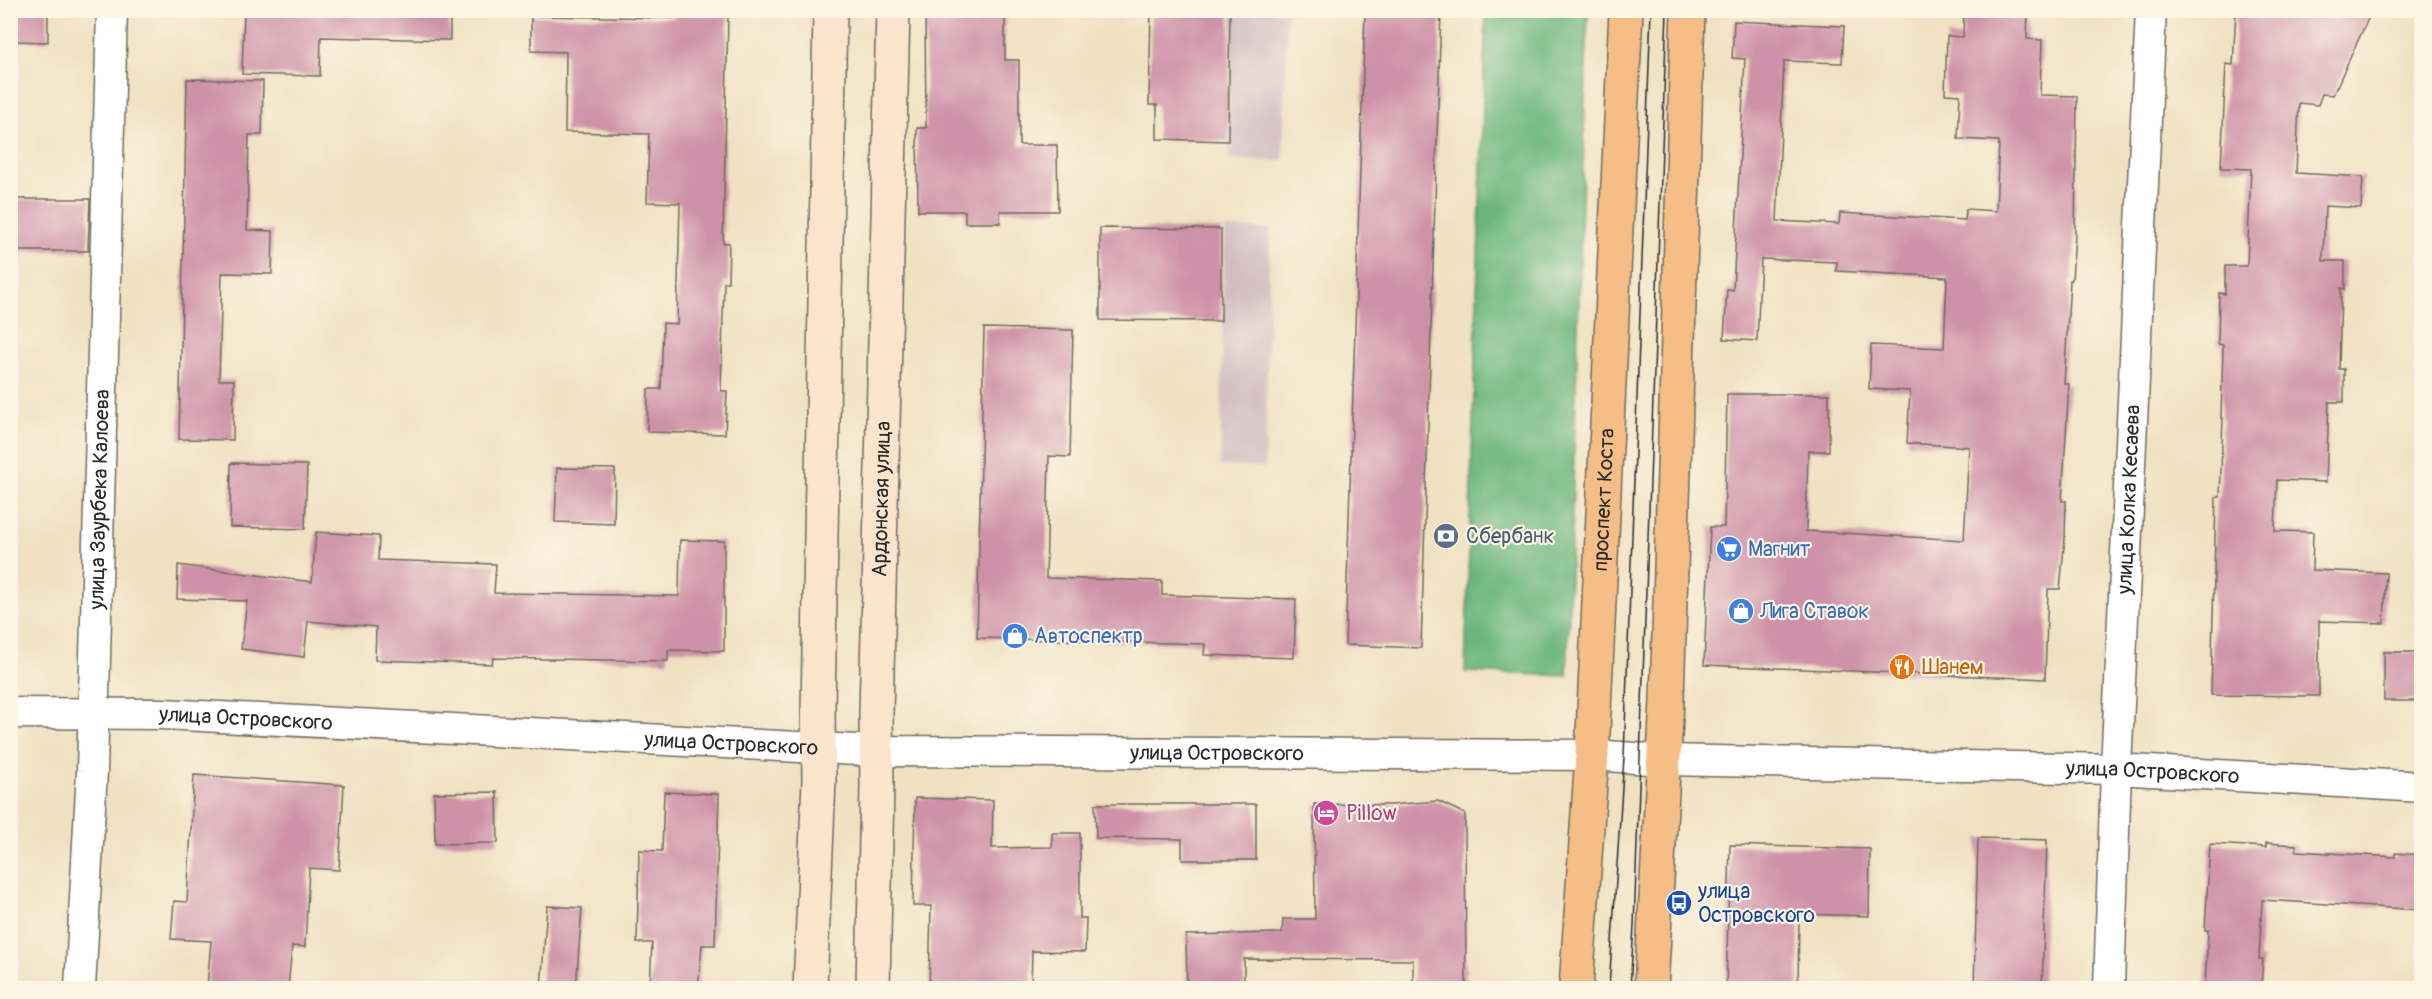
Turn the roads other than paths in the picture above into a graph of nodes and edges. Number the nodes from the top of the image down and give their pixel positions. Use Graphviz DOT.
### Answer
graph roads {
  1 [pos="112,10"];
  2 [pos="830,10"];
  3 [pos="893,10"];
  4 [pos="1626,10"];
  5 [pos="1688,10"];
  6 [pos="2151,10"];
  7 [pos="10,713"];
  8 [pos="93,714"];
  9 [pos="818,749"];
  10 [pos="877,751"];
  11 [pos="1592,755"];
  12 [pos="1664,760"];
  13 [pos="2116,769"];
  14 [pos="2421,787"];
  15 [pos="80,988"];
  16 [pos="810,988"];
  17 [pos="873,988"];
  18 [pos="1576,988"];
  19 [pos="1651,988"];
  20 [pos="2109,988"];
  1 -- 8 [label="street, улица Заурбека Калоева"];
  2 -- 9 [label="main road"];
  3 -- 10 [label="main road, Ардонская улица"];
  4 -- 11 [label="main road, проспект Коста"];
  5 -- 12 [label="main road"];
  6 -- 13 [label="street, улица Колка Кесаева"];
  7 -- 8 [label="street, улица Островского"];
  8 -- 9 [label="street, улица Островского"];
  8 -- 15 [label="street, улица Заурбека Калоева"];
  9 -- 10 [label="street, улица Островского"];
  9 -- 16 [label="main road"];
  10 -- 11 [label="street, улица Островского"];
  10 -- 17 [label="main road, Ардонская улица"];
  11 -- 12 [label="street, улица Островского"];
  11 -- 18 [label="main road, проспект Коста"];
  12 -- 13 [label="street, улица Островского"];
  12 -- 19 [label="main road"];
  13 -- 14 [label="street, улица Островского"];
  13 -- 20 [label="street, улица Колка Кесаева"];
}
